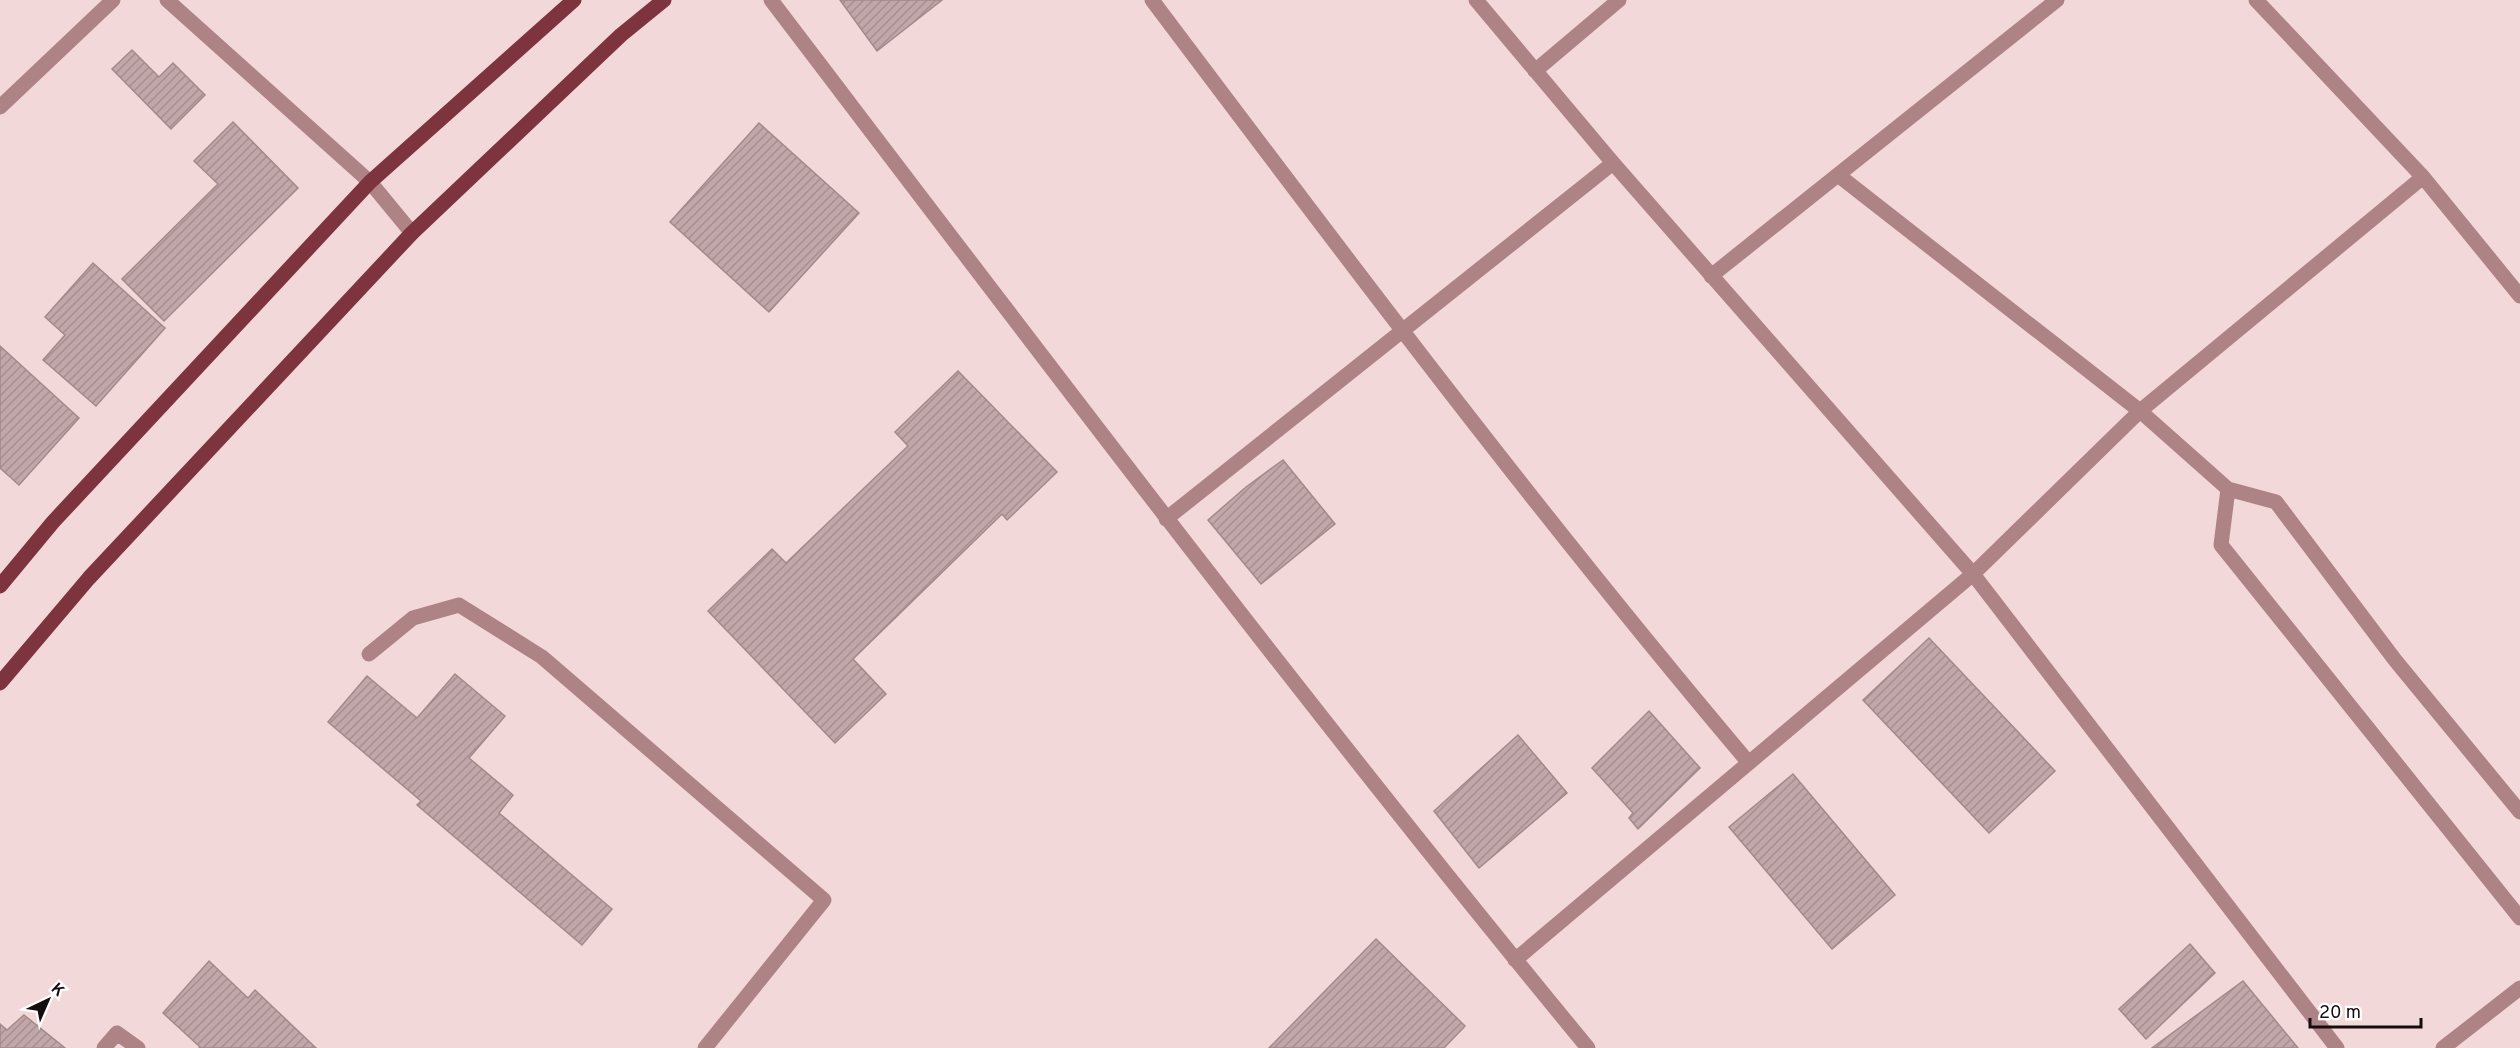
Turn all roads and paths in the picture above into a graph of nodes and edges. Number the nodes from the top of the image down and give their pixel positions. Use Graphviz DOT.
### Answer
graph roads {
  1 [pos="113,0"];
  2 [pos="167,0"];
  3 [pos="574,0"];
  4 [pos="664,0"];
  5 [pos="771,0"];
  6 [pos="1152,0"];
  7 [pos="1476,0"];
  8 [pos="1619,0"];
  9 [pos="2057,0"];
  10 [pos="2256,0"];
  11 [pos="1535,71"];
  12 [pos="0,107"];
  13 [pos="1613,163"];
  14 [pos="1838,175"];
  15 [pos="2422,177"];
  16 [pos="370,182"];
  17 [pos="412,233"];
  18 [pos="1711,276"];
  19 [pos="2520,296"];
  20 [pos="1401,332"];
  21 [pos="2140,411"];
  22 [pos="2228,489"];
  23 [pos="1166,519"];
  24 [pos="1973,574"];
  25 [pos="0,586"];
  26 [pos="369,654"];
  27 [pos="0,683"];
  28 [pos="1749,763"];
  29 [pos="2520,812"];
  30 [pos="2520,918"];
  31 [pos="1515,960"];
  32 [pos="2520,988"];
  33 [pos="104,1048"];
  34 [pos="138,1048"];
  35 [pos="705,1048"];
  36 [pos="1588,1048"];
  37 [pos="2337,1048"];
  38 [pos="2443,1048"];
  1 -- 12 [label="street"];
  2 -- 16 [label="street"];
  3 -- 16 [label="main road"];
  4 -- 17 [label="main road"];
  5 -- 23 [label="street"];
  6 -- 20 [label="street"];
  7 -- 11 [label="street"];
  8 -- 11 [label="street"];
  9 -- 14 [label="street"];
  10 -- 15 [label="street"];
  11 -- 13 [label="street"];
  13 -- 18 [label="street"];
  13 -- 20 [label="street"];
  14 -- 18 [label="street"];
  14 -- 21 [label="street"];
  15 -- 19 [label="street"];
  15 -- 21 [label="street"];
  16 -- 17 [label="street"];
  16 -- 25 [label="main road"];
  17 -- 27 [label="main road"];
  18 -- 24 [label="street"];
  20 -- 23 [label="street"];
  20 -- 28 [label="street"];
  21 -- 22 [label="street"];
  21 -- 24 [label="street"];
  22 -- 29 [label="street"];
  22 -- 30 [label="street"];
  23 -- 31 [label="street"];
  24 -- 28 [label="street"];
  24 -- 37 [label="street"];
  26 -- 35 [label="street"];
  28 -- 31 [label="street"];
  31 -- 36 [label="street"];
  32 -- 38 [label="street"];
  33 -- 34 [label="street"];
}
